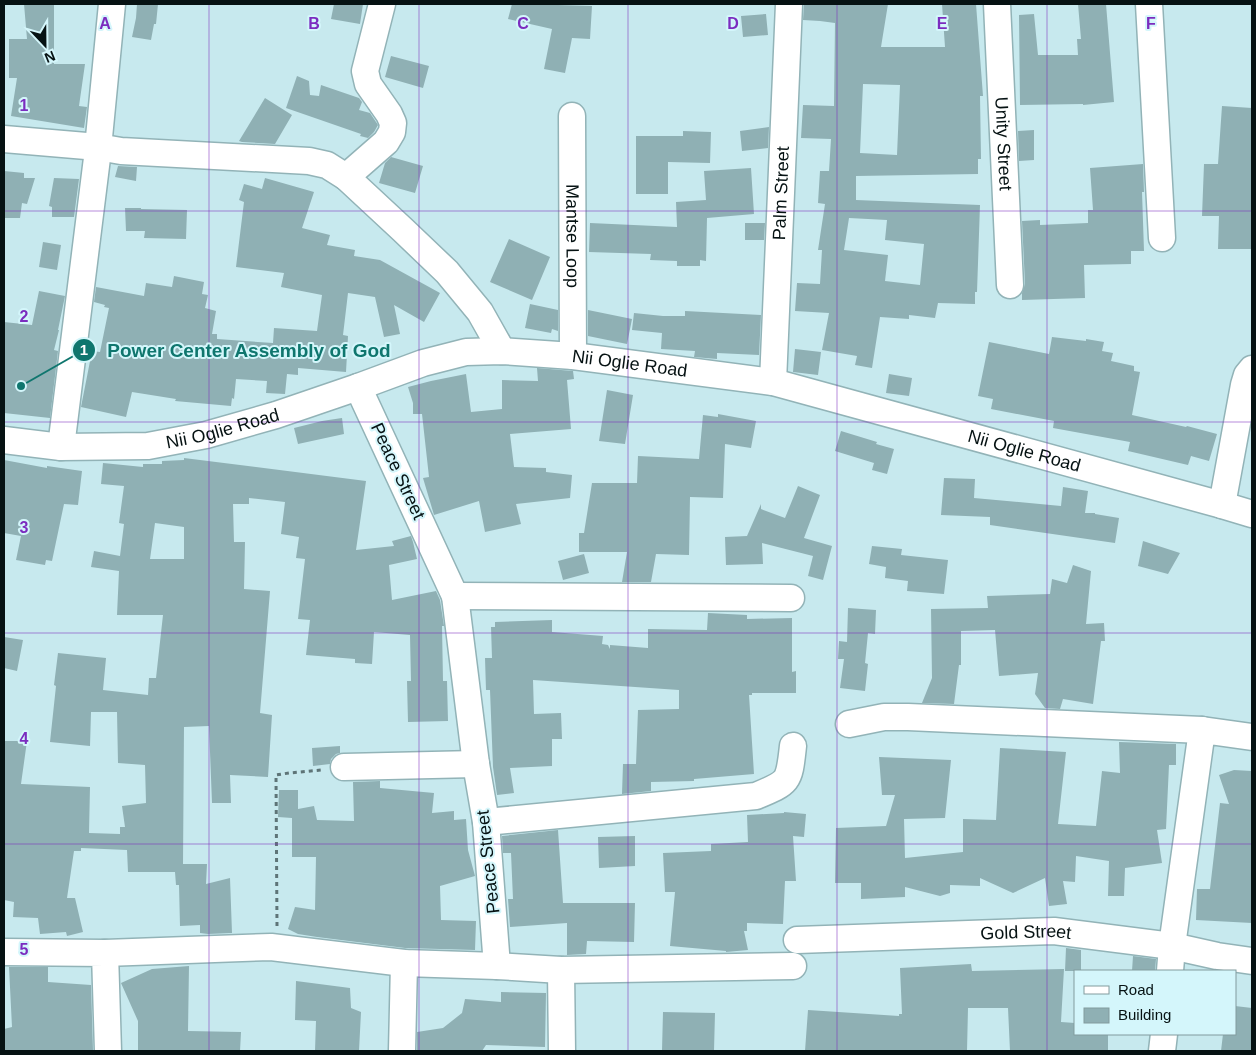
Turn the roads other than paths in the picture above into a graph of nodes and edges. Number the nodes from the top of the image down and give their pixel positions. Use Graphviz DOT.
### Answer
graph roads {
  1 [pos="112,4"];
  2 [pos="382,4"];
  3 [pos="789,4"];
  4 [pos="997,4"];
  5 [pos="1149,4"];
  6 [pos="572,116"];
  7 [pos="4,139"];
  8 [pos="98,147"];
  9 [pos="346,177"];
  10 [pos="1162,238"];
  11 [pos="1010,285"];
  12 [pos="502,351"];
  13 [pos="573,356"];
  14 [pos="1252,369"];
  15 [pos="773,382"];
  16 [pos="358,387"];
  17 [pos="4,440"];
  18 [pos="61,447"];
  19 [pos="1222,505"];
  20 [pos="1252,514"];
  21 [pos="455,596"];
  22 [pos="791,598"];
  23 [pos="849,724"];
  24 [pos="1202,730"];
  25 [pos="1252,737"];
  26 [pos="793,746"];
  27 [pos="476,764"];
  28 [pos="344,767"];
  29 [pos="486,822"];
  30 [pos="798,940"];
  31 [pos="4,952"];
  32 [pos="105,953"];
  33 [pos="1171,959"];
  34 [pos="1252,961"];
  35 [pos="404,963"];
  36 [pos="497,966"];
  37 [pos="793,966"];
  38 [pos="561,970"];
  39 [pos="1164,1035"];
  40 [pos="108,1051"];
  41 [pos="402,1051"];
  42 [pos="562,1051"];
  43 [pos="1162,1051"];
  1 -- 8 [label="street"];
  2 -- 9 [label="street"];
  3 -- 15 [label="street, Palm Street"];
  4 -- 11 [label="street, Unity Street"];
  5 -- 10 [label="street"];
  6 -- 13 [label="street, Mantse Loop"];
  7 -- 8 [label="street"];
  8 -- 9 [label="street"];
  8 -- 18 [label="street"];
  9 -- 12 [label="street"];
  12 -- 13 [label="street, Nii Oglie Road"];
  12 -- 16 [label="street, Nii Oglie Road"];
  13 -- 15 [label="street, Nii Oglie Road"];
  14 -- 19 [label="street"];
  15 -- 19 [label="street, Nii Oglie Road"];
  16 -- 18 [label="street, Nii Oglie Road"];
  16 -- 21 [label="street, Peace Street"];
  17 -- 18 [label="street, Nii Oglie Road"];
  19 -- 20 [label="street, Nii Oglie Road"];
  21 -- 22 [label="street"];
  21 -- 27 [label="street, Peace Street"];
  23 -- 24 [label="street"];
  24 -- 25 [label="street"];
  24 -- 33 [label="street"];
  26 -- 29 [label="street"];
  27 -- 28 [label="street"];
  27 -- 29 [label="street, Peace Street"];
  29 -- 36 [label="street, Peace Street"];
  30 -- 33 [label="street, Gold Street"];
  31 -- 32 [label="street"];
  32 -- 35 [label="street"];
  32 -- 40 [label="street"];
  33 -- 34 [label="street, Gold Street"];
  35 -- 36 [label="street"];
  35 -- 41 [label="street"];
  36 -- 38 [label="street"];
  37 -- 38 [label="street"];
  38 -- 42 [label="street"];
  39 -- 43 [label="street"];
}
